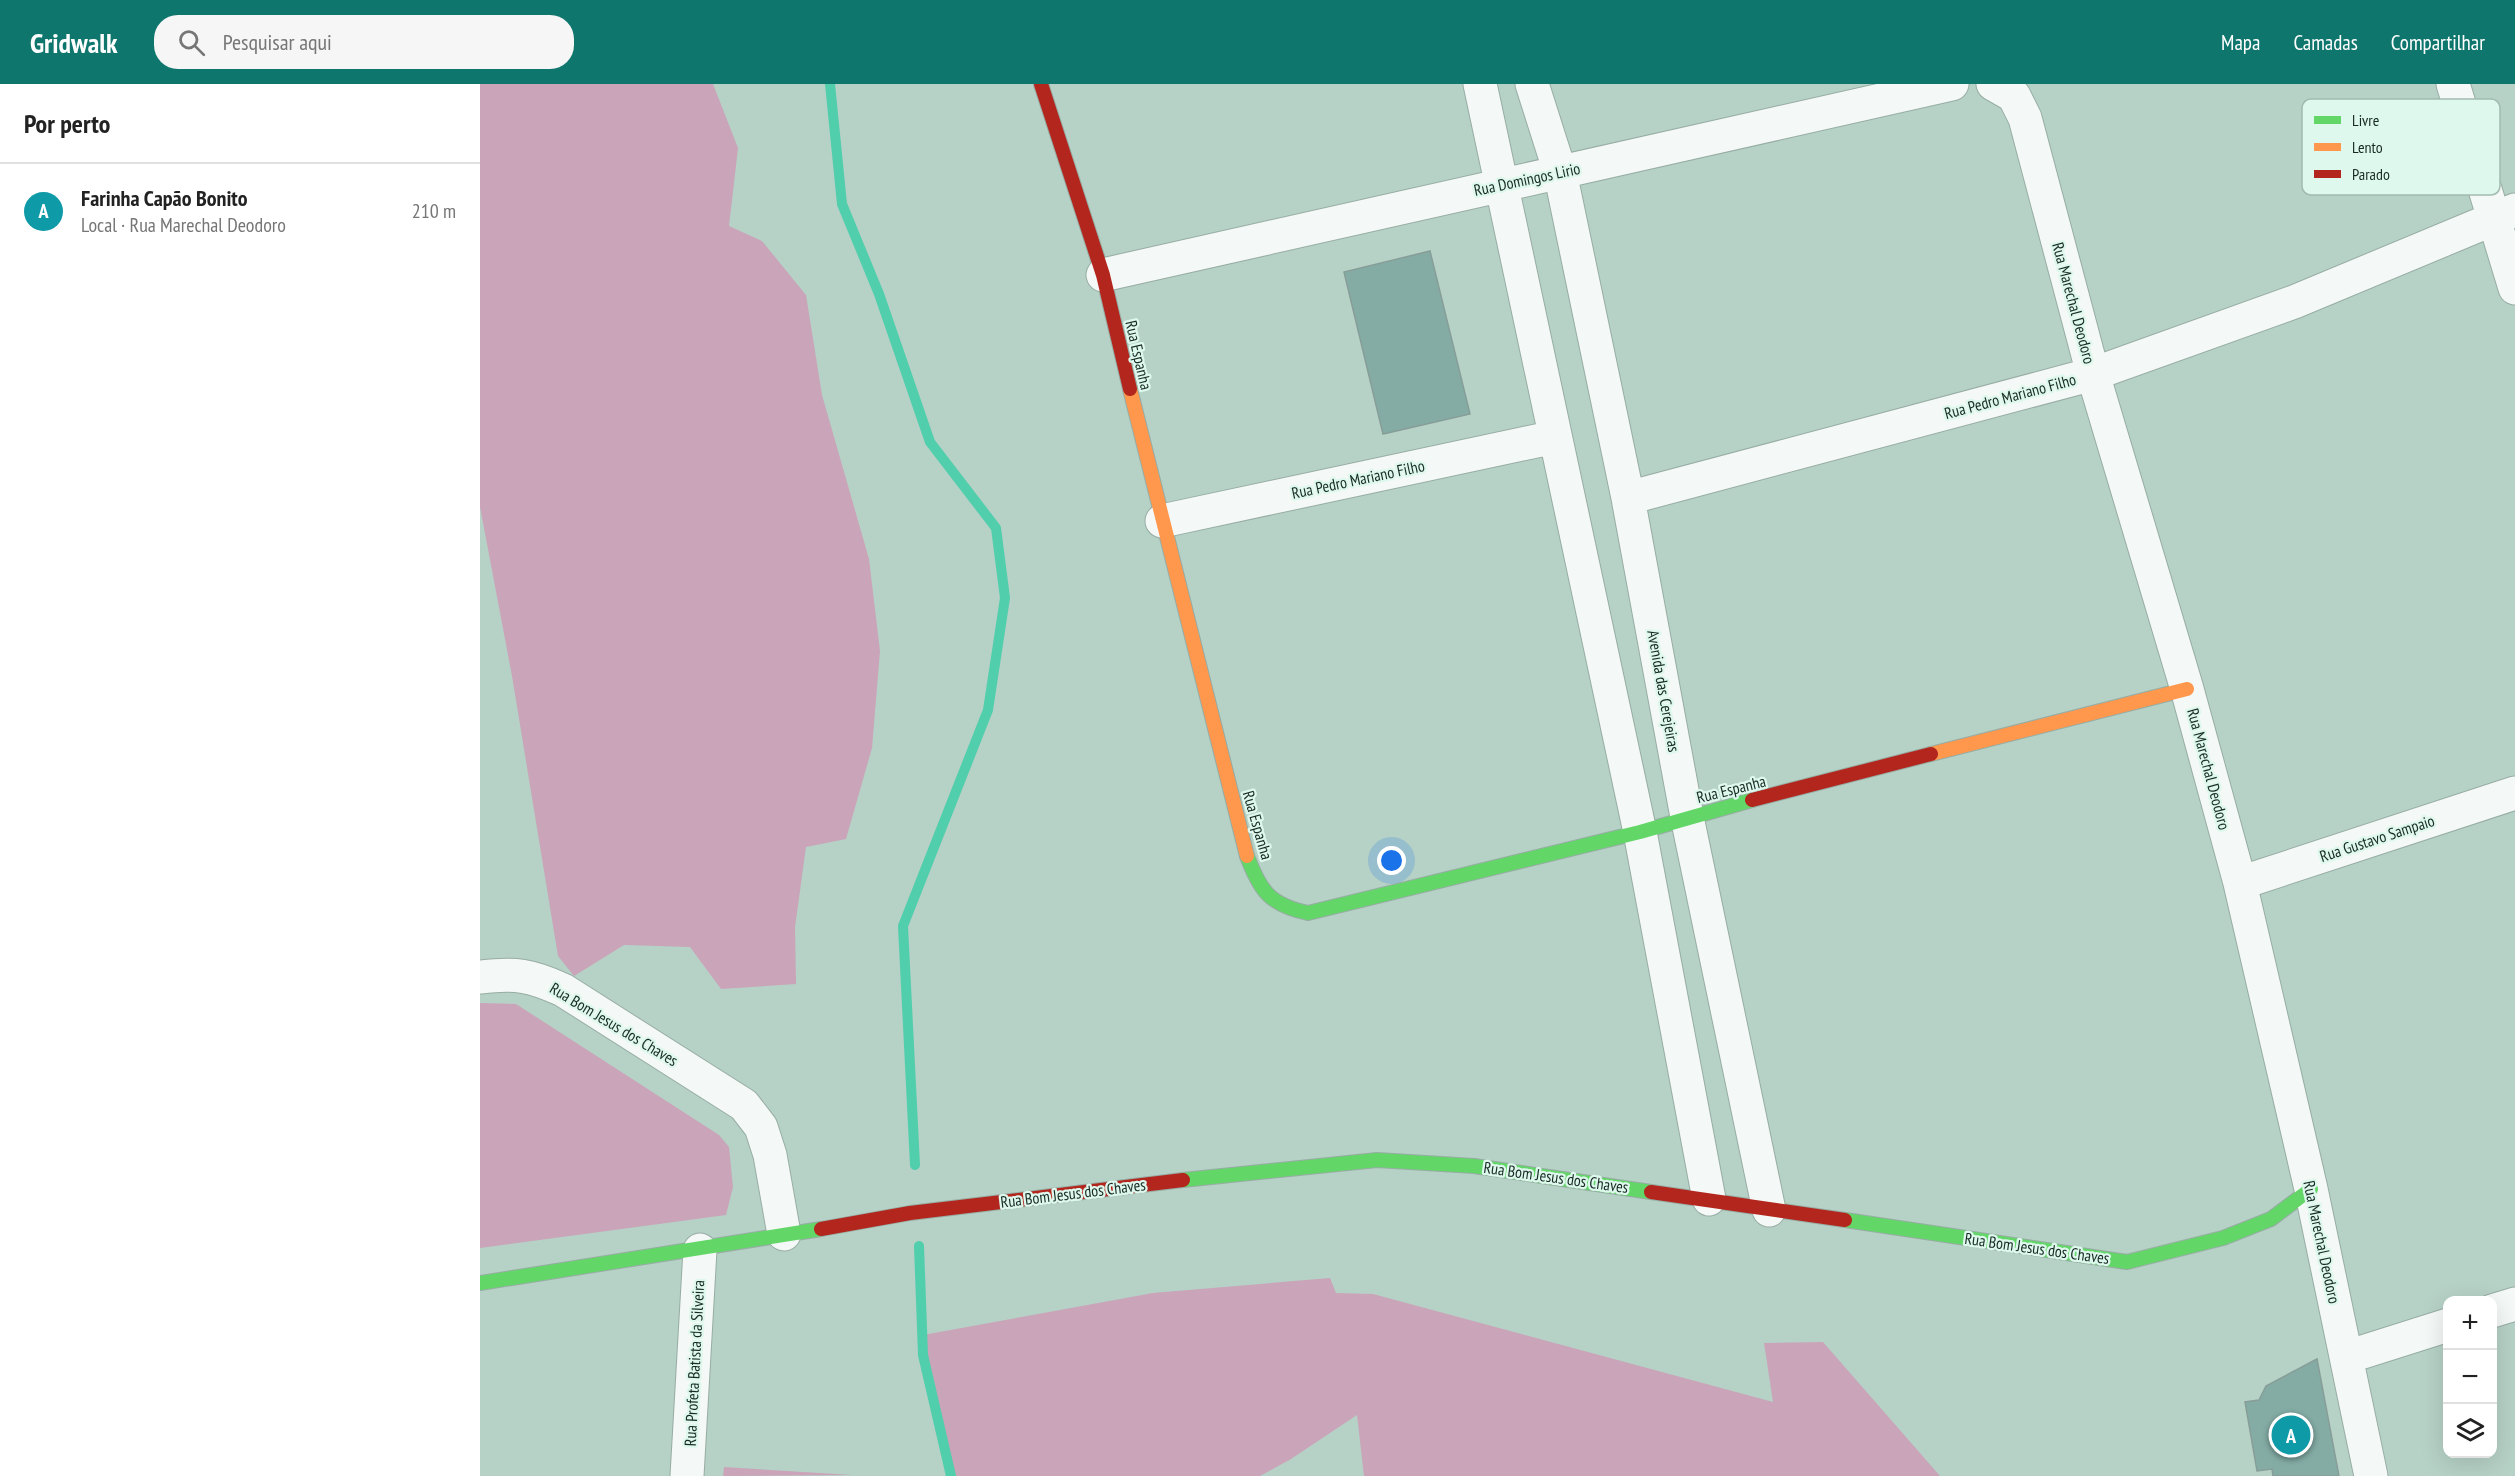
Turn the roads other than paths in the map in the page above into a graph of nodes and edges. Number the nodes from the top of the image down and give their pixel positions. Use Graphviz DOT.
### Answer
graph roads {
  1 [pos="1041,84"];
  2 [pos="1480,84"];
  3 [pos="1532,84"];
  4 [pos="1952,84"];
  5 [pos="1993,84"];
  6 [pos="2453,84"];
  7 [pos="2459,99"];
  8 [pos="1560,172"];
  9 [pos="1502,184"];
  10 [pos="2497,195"];
  11 [pos="2505,214"];
  12 [pos="1103,275"];
  13 [pos="2515,288"];
  14 [pos="2093,374"];
  15 [pos="1555,437"];
  16 [pos="1628,498"];
  17 [pos="1162,520"];
  18 [pos="2187,689"];
  19 [pos="2515,793"];
  20 [pos="1687,817"];
  21 [pos="1640,832"];
  22 [pos="2240,883"];
  23 [pos="480,977"];
  24 [pos="2311,1189"];
  25 [pos="1709,1199"];
  26 [pos="1769,1210"];
  27 [pos="784,1234"];
  28 [pos="700,1250"];
  29 [pos="480,1283"];
  30 [pos="2515,1304"];
  31 [pos="2497,1310"];
  32 [pos="2443,1327"];
  33 [pos="2347,1357"];
  34 [pos="687,1476"];
  35 [pos="2371,1476"];
  1 -- 12 [label="street, Rua Espanha"];
  2 -- 9 [label="street"];
  3 -- 8 [label="street, Avenida das Cerejeiras"];
  4 -- 8 [label="street, Rua Domingos Lirio"];
  5 -- 14 [label="street, Rua Marechal Deodoro"];
  6 -- 7 [label="street"];
  8 -- 9 [label="street, Rua Domingos Lirio"];
  8 -- 16 [label="street, Avenida das Cerejeiras"];
  9 -- 12 [label="street, Rua Domingos Lirio"];
  9 -- 15 [label="street"];
  10 -- 11 [label="street"];
  11 -- 13 [label="street"];
  11 -- 14 [label="street, Rua Pedro Mariano Filho"];
  12 -- 17 [label="street, Rua Espanha"];
  14 -- 16 [label="street, Rua Pedro Mariano Filho"];
  14 -- 18 [label="street, Rua Marechal Deodoro"];
  15 -- 17 [label="street, Rua Pedro Mariano Filho"];
  15 -- 21 [label="street"];
  16 -- 20 [label="street, Avenida das Cerejeiras"];
  17 -- 21 [label="street, Rua Espanha"];
  18 -- 20 [label="street, Rua Espanha"];
  18 -- 22 [label="street, Rua Marechal Deodoro"];
  19 -- 22 [label="street, Rua Gustavo Sampaio"];
  20 -- 21 [label="street, Rua Espanha"];
  20 -- 26 [label="street, Avenida das Cerejeiras"];
  21 -- 25 [label="street"];
  22 -- 24 [label="street, Rua Marechal Deodoro"];
  23 -- 27 [label="street, Rua Bom Jesus dos Chaves"];
  24 -- 26 [label="street, Rua Bom Jesus dos Chaves"];
  24 -- 33 [label="street, Rua Marechal Deodoro"];
  25 -- 26 [label="street, Rua Bom Jesus dos Chaves"];
  25 -- 27 [label="street, Rua Bom Jesus dos Chaves"];
  27 -- 28 [label="street, Rua Bom Jesus dos Chaves"];
  28 -- 29 [label="street, Rua Bom Jesus dos Chaves"];
  28 -- 34 [label="street, Rua Profeta Batista da Silveira"];
  30 -- 31 [label="street"];
  32 -- 33 [label="street"];
  33 -- 35 [label="street, Rua Marechal Deodoro"];
}
